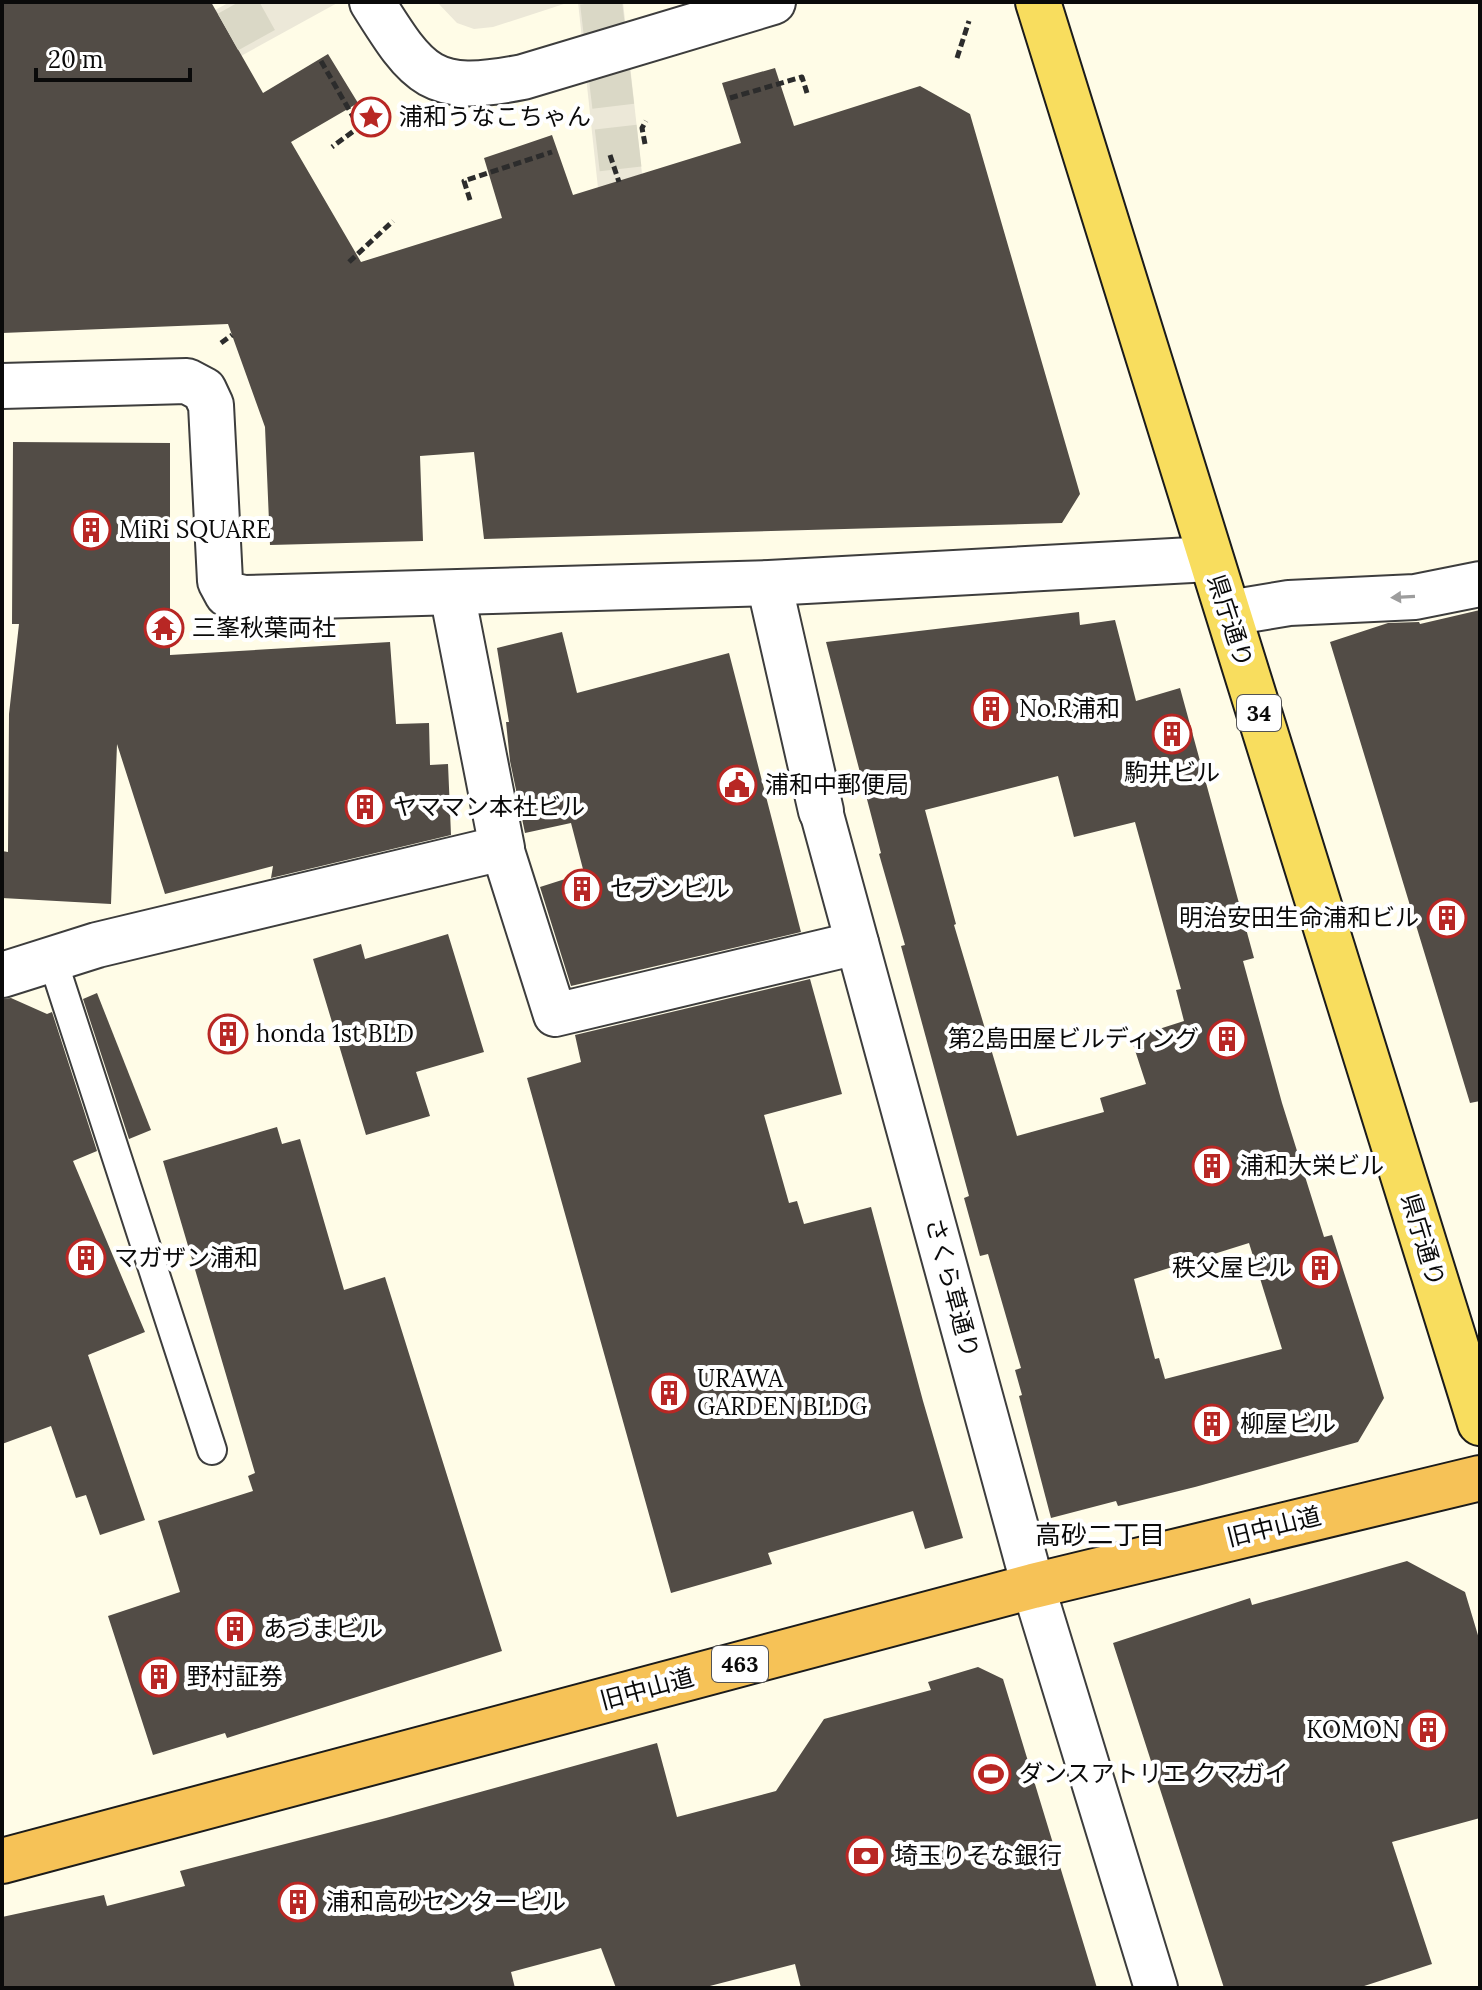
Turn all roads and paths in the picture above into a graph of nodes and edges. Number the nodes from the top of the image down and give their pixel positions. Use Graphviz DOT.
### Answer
graph roads {
  1 [pos="372,2"];
  2 [pos="773,2"];
  3 [pos="1038,2"];
  4 [pos="969,21"];
  5 [pos="957,58"];
  6 [pos="321,61"];
  7 [pos="807,93"];
  8 [pos="730,98"];
  9 [pos="646,121"];
  10 [pos="645,144"];
  11 [pos="332,147"];
  12 [pos="552,152"];
  13 [pos="610,155"];
  14 [pos="619,182"];
  15 [pos="470,200"];
  16 [pos="393,221"];
  17 [pos="349,262"];
  18 [pos="2,386"];
  19 [pos="1210,559"];
  20 [pos="769,583"];
  21 [pos="1480,584"];
  22 [pos="452,593"];
  23 [pos="1229,613"];
  24 [pos="821,811"];
  25 [pos="502,848"];
  26 [pos="857,943"];
  27 [pos="52,958"];
  28 [pos="2,975"];
  29 [pos="1480,1423"];
  30 [pos="212,1450"];
  31 [pos="1480,1478"];
  32 [pos="1033,1586"];
  33 [pos="2,1861"];
  34 [pos="1156,1988"];
  1 -- 2 [label="street"];
  3 -- 19 [label="main road, 県庁通り / 34"];
  4 -- 5 [label="path"];
  6 -- 11 [label="path"];
  7 -- 8 [label="path"];
  9 -- 10 [label="path"];
  12 -- 15 [label="path"];
  13 -- 14 [label="path"];
  16 -- 17 [label="path"];
  18 -- 22 [label="street"];
  19 -- 20 [label="street"];
  19 -- 23 [label="main road, 県庁通り / 34"];
  20 -- 22 [label="street"];
  20 -- 24 [label="street, さくら草通り"];
  21 -- 23 [label="street, one-way"];
  22 -- 25 [label="street"];
  23 -- 29 [label="main road, 県庁通り / 34"];
  24 -- 26 [label="street, さくら草通り"];
  25 -- 26 [label="street"];
  25 -- 27 [label="street"];
  26 -- 32 [label="street, さくら草通り"];
  27 -- 28 [label="street"];
  27 -- 30 [label="lane"];
  31 -- 32 [label="highway, 旧中山道 / 463"];
  32 -- 33 [label="highway, 旧中山道 / 463"];
  32 -- 34 [label="street, さくら草通り"];
}
